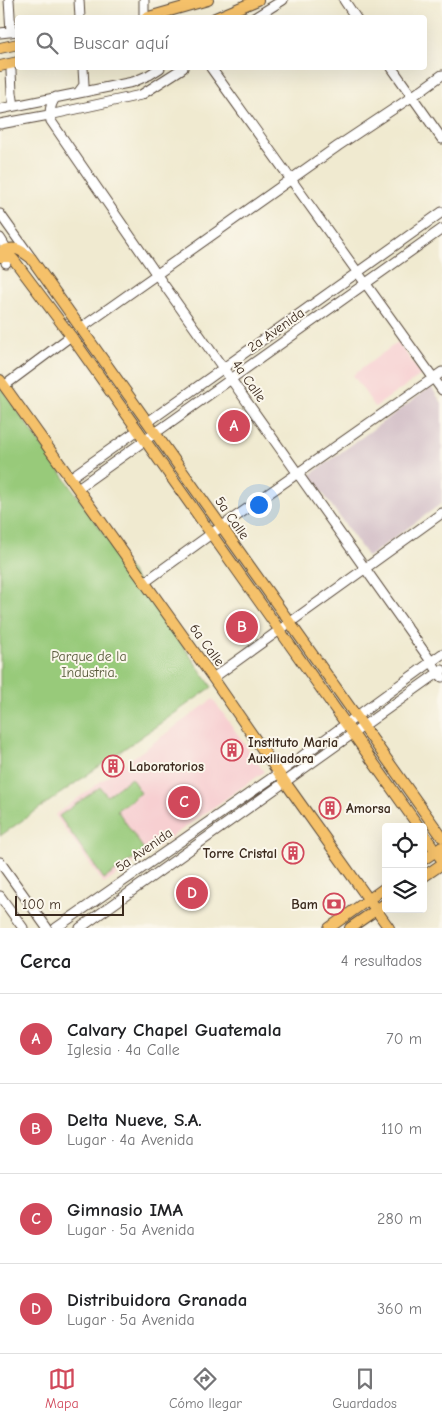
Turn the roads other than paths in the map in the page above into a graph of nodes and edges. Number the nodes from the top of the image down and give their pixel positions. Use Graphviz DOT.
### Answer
graph roads {
  1 [pos="9,0"];
  2 [pos="79,0"];
  3 [pos="144,0"];
  4 [pos="258,0"];
  5 [pos="283,0"];
  6 [pos="344,0"];
  7 [pos="204,1"];
  8 [pos="80,15"];
  9 [pos="145,15"];
  10 [pos="155,15"];
  11 [pos="222,15"];
  12 [pos="259,15"];
  13 [pos="354,15"];
  14 [pos="14,31"];
  15 [pos="0,33"];
  16 [pos="15,45"];
  17 [pos="0,48"];
  18 [pos="15,63"];
  19 [pos="0,66"];
  20 [pos="84,70"];
  21 [pos="157,70"];
  22 [pos="180,70"];
  23 [pos="212,70"];
  24 [pos="393,70"];
  25 [pos="11,72"];
  26 [pos="442,75"];
  27 [pos="78,92"];
  28 [pos="412,96"];
  29 [pos="56,97"];
  30 [pos="14,106"];
  31 [pos="0,109"];
  32 [pos="49,115"];
  33 [pos="0,124"];
  34 [pos="442,138"];
  35 [pos="291,179"];
  36 [pos="442,212"];
  37 [pos="0,214"];
  38 [pos="442,229"];
  39 [pos="0,238"];
  40 [pos="5,257"];
  41 [pos="31,258"];
  42 [pos="358,272"];
  43 [pos="157,275"];
  44 [pos="366,283"];
  45 [pos="81,328"];
  46 [pos="71,336"];
  47 [pos="223,368"];
  48 [pos="442,372"];
  49 [pos="433,378"];
  50 [pos="231,379"];
  51 [pos="2,383"];
  52 [pos="442,390"];
  53 [pos="148,422"];
  54 [pos="138,430"];
  55 [pos="155,433"];
  56 [pos="145,440"];
  57 [pos="298,473"];
  58 [pos="70,478"];
  59 [pos="78,488"];
  60 [pos="442,513"];
  61 [pos="222,526"];
  62 [pos="211,534"];
  63 [pos="365,568"];
  64 [pos="145,582"];
  65 [pos="290,622"];
  66 [pos="280,630"];
  67 [pos="442,654"];
  68 [pos="431,662"];
  69 [pos="441,673"];
  70 [pos="213,678"];
  71 [pos="356,716"];
  72 [pos="346,723"];
  73 [pos="363,726"];
  74 [pos="353,734"];
  75 [pos="279,773"];
  76 [pos="285,782"];
  77 [pos="416,823"];
  78 [pos="427,838"];
  79 [pos="442,838"];
  80 [pos="440,853"];
  81 [pos="427,858"];
  82 [pos="0,862"];
  83 [pos="442,864"];
  84 [pos="427,874"];
  85 [pos="382,890"];
  86 [pos="0,896"];
  87 [pos="368,900"];
  88 [pos="382,906"];
  89 [pos="376,910"];
  90 [pos="23,928"];
  91 [pos="47,928"];
  92 [pos="56,928"];
  93 [pos="80,928"];
  94 [pos="330,928"];
  95 [pos="350,928"];
  96 [pos="389,928"];
  1 -- 14 [label="street"];
  2 -- 8 [label="street"];
  3 -- 9 [label="street"];
  4 -- 11 [label="main road"];
  5 -- 12 [label="street"];
  6 -- 13 [label="street"];
  7 -- 10 [label="main road"];
  14 -- 15 [label="street"];
  16 -- 17 [label="main road"];
  18 -- 19 [label="main road"];
  20 -- 27 [label="street"];
  21 -- 27 [label="street"];
  22 -- 32 [label="street"];
  23 -- 35 [label="street"];
  24 -- 28 [label="street"];
  25 -- 30 [label="street"];
  26 -- 28 [label="street"];
  27 -- 29 [label="street"];
  28 -- 34 [label="street"];
  28 -- 35 [label="street"];
  29 -- 30 [label="street"];
  29 -- 32 [label="street"];
  30 -- 31 [label="street"];
  32 -- 33 [label="street"];
  32 -- 43 [label="street, 4a Calle"];
  35 -- 42 [label="street"];
  35 -- 43 [label="street"];
  36 -- 42 [label="street, 2a Avenida"];
  37 -- 41 [label="street, 5a Calle"];
  38 -- 44 [label="street, 2a Avenida"];
  39 -- 40 [label="street, 5a Calle"];
  40 -- 41 [label="main road"];
  40 -- 46 [label="main road, 5a Calle"];
  41 -- 45 [label="main road, 5a Calle"];
  42 -- 44 [label="street"];
  42 -- 47 [label="street, 2a Avenida"];
  43 -- 45 [label="street"];
  43 -- 47 [label="street, 4a Calle"];
  44 -- 49 [label="street"];
  44 -- 50 [label="street, 2a Avenida"];
  45 -- 53 [label="main road, 5a Calle"];
  46 -- 51 [label="street"];
  46 -- 54 [label="main road, 5a Calle"];
  47 -- 50 [label="street, 4a Calle"];
  47 -- 53 [label="street, 2a Avenida"];
  48 -- 49 [label="street"];
  49 -- 52 [label="street"];
  49 -- 57 [label="street"];
  50 -- 55 [label="street, 2a Avenida"];
  50 -- 57 [label="street, 4a Calle"];
  51 -- 58 [label="main road, 6a Calle"];
  53 -- 55 [label="main road, 5a Calle"];
  54 -- 56 [label="main road, 5a Calle"];
  54 -- 58 [label="street"];
  55 -- 56 [label="street, 2a Avenida"];
  55 -- 61 [label="main road, 5a Calle"];
  56 -- 59 [label="street, 2a Avenida"];
  56 -- 62 [label="main road, 5a Calle"];
  57 -- 61 [label="street"];
  57 -- 63 [label="street, 4a Calle"];
  58 -- 59 [label="main road, 6a Calle"];
  59 -- 64 [label="main road, 6a Calle"];
  60 -- 63 [label="street"];
  61 -- 62 [label="street"];
  61 -- 65 [label="main road, 5a Calle"];
  62 -- 64 [label="street"];
  62 -- 66 [label="main road, 5a Calle"];
  63 -- 65 [label="street"];
  63 -- 68 [label="street, 4a Calle"];
  64 -- 70 [label="main road, 6a Calle"];
  65 -- 66 [label="street"];
  65 -- 71 [label="main road, 5a Calle"];
  66 -- 70 [label="street"];
  66 -- 72 [label="main road, 5a Calle"];
  67 -- 68 [label="street, 5a Avenida"];
  68 -- 69 [label="street, 4a Calle"];
  68 -- 71 [label="street, 5a Avenida"];
  69 -- 73 [label="street, 5a Avenida"];
  70 -- 75 [label="main road, 6a Calle"];
  71 -- 72 [label="street, 5a Avenida"];
  71 -- 73 [label="main road, 5a Calle"];
  72 -- 74 [label="main road, 5a Calle"];
  72 -- 75 [label="street, 5a Avenida"];
  73 -- 74 [label="street, 5a Avenida"];
  73 -- 79 [label="main road, 5a Calle"];
  74 -- 76 [label="street, 5a Avenida"];
  74 -- 77 [label="main road, 5a Calle"];
  75 -- 76 [label="main road, 6a Calle"];
  75 -- 92 [label="street, 5a Avenida"];
  76 -- 87 [label="main road, 6a Calle"];
  76 -- 93 [label="street, 5a Avenida"];
  78 -- 80 [label="main road"];
  80 -- 81 [label="main road"];
  82 -- 91 [label="street"];
  83 -- 84 [label="main road"];
  85 -- 87 [label="main road"];
  86 -- 90 [label="street"];
  87 -- 89 [label="main road, 6a Calle"];
  87 -- 94 [label="main road"];
  88 -- 89 [label="main road"];
  89 -- 95 [label="main road"];
  89 -- 96 [label="main road, 6a Calle"];
}
